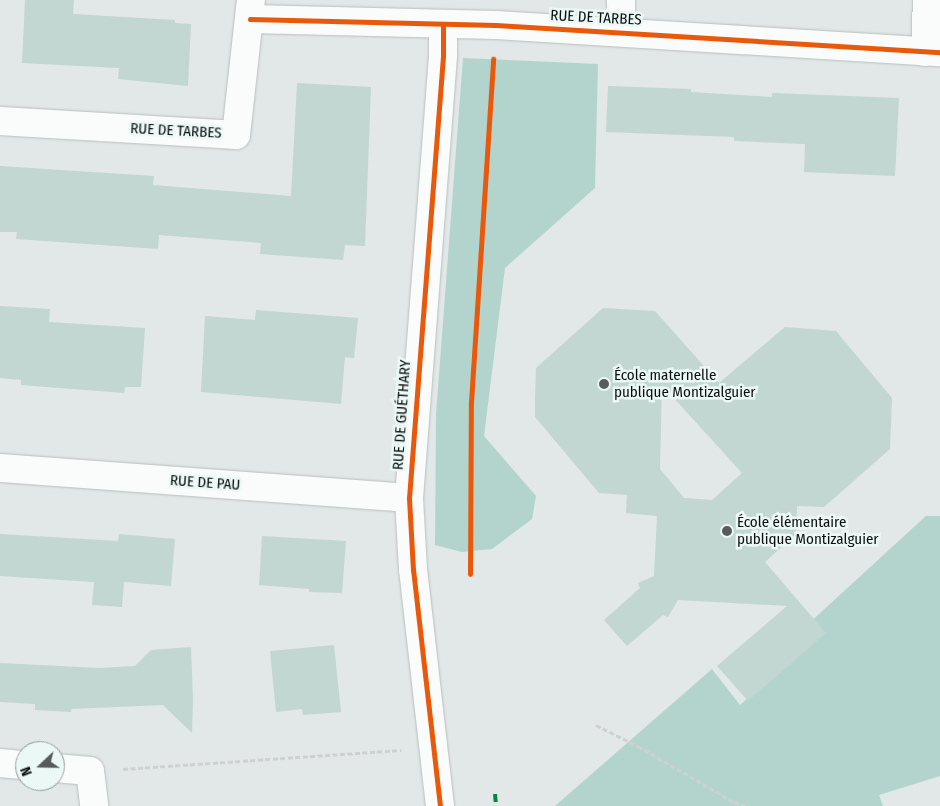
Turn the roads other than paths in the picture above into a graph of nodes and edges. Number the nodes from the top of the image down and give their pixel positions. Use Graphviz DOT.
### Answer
graph roads {
  1 [pos="621,0"];
  2 [pos="928,0"];
  3 [pos="250,10"];
  4 [pos="443,24"];
  5 [pos="621,31"];
  6 [pos="932,52"];
  7 [pos="0,121"];
  8 [pos="0,468"];
  9 [pos="409,498"];
  10 [pos="0,763"];
  11 [pos="15,764"];
  12 [pos="65,769"];
  13 [pos="94,806"];
  14 [pos="440,806"];
  1 -- 5 [label="street"];
  2 -- 6 [label="street"];
  3 -- 4 [label="street, RUE DE TARBES"];
  3 -- 7 [label="street, RUE DE TARBES"];
  4 -- 5 [label="street, RUE DE TARBES"];
  4 -- 9 [label="street, RUE DE GUÉTHARY"];
  5 -- 6 [label="street, RUE DE TARBES"];
  8 -- 9 [label="street, RUE DE PAU"];
  9 -- 14 [label="street, RUE DE GUÉTHARY"];
  10 -- 11 [label="street"];
  12 -- 13 [label="street"];
}
